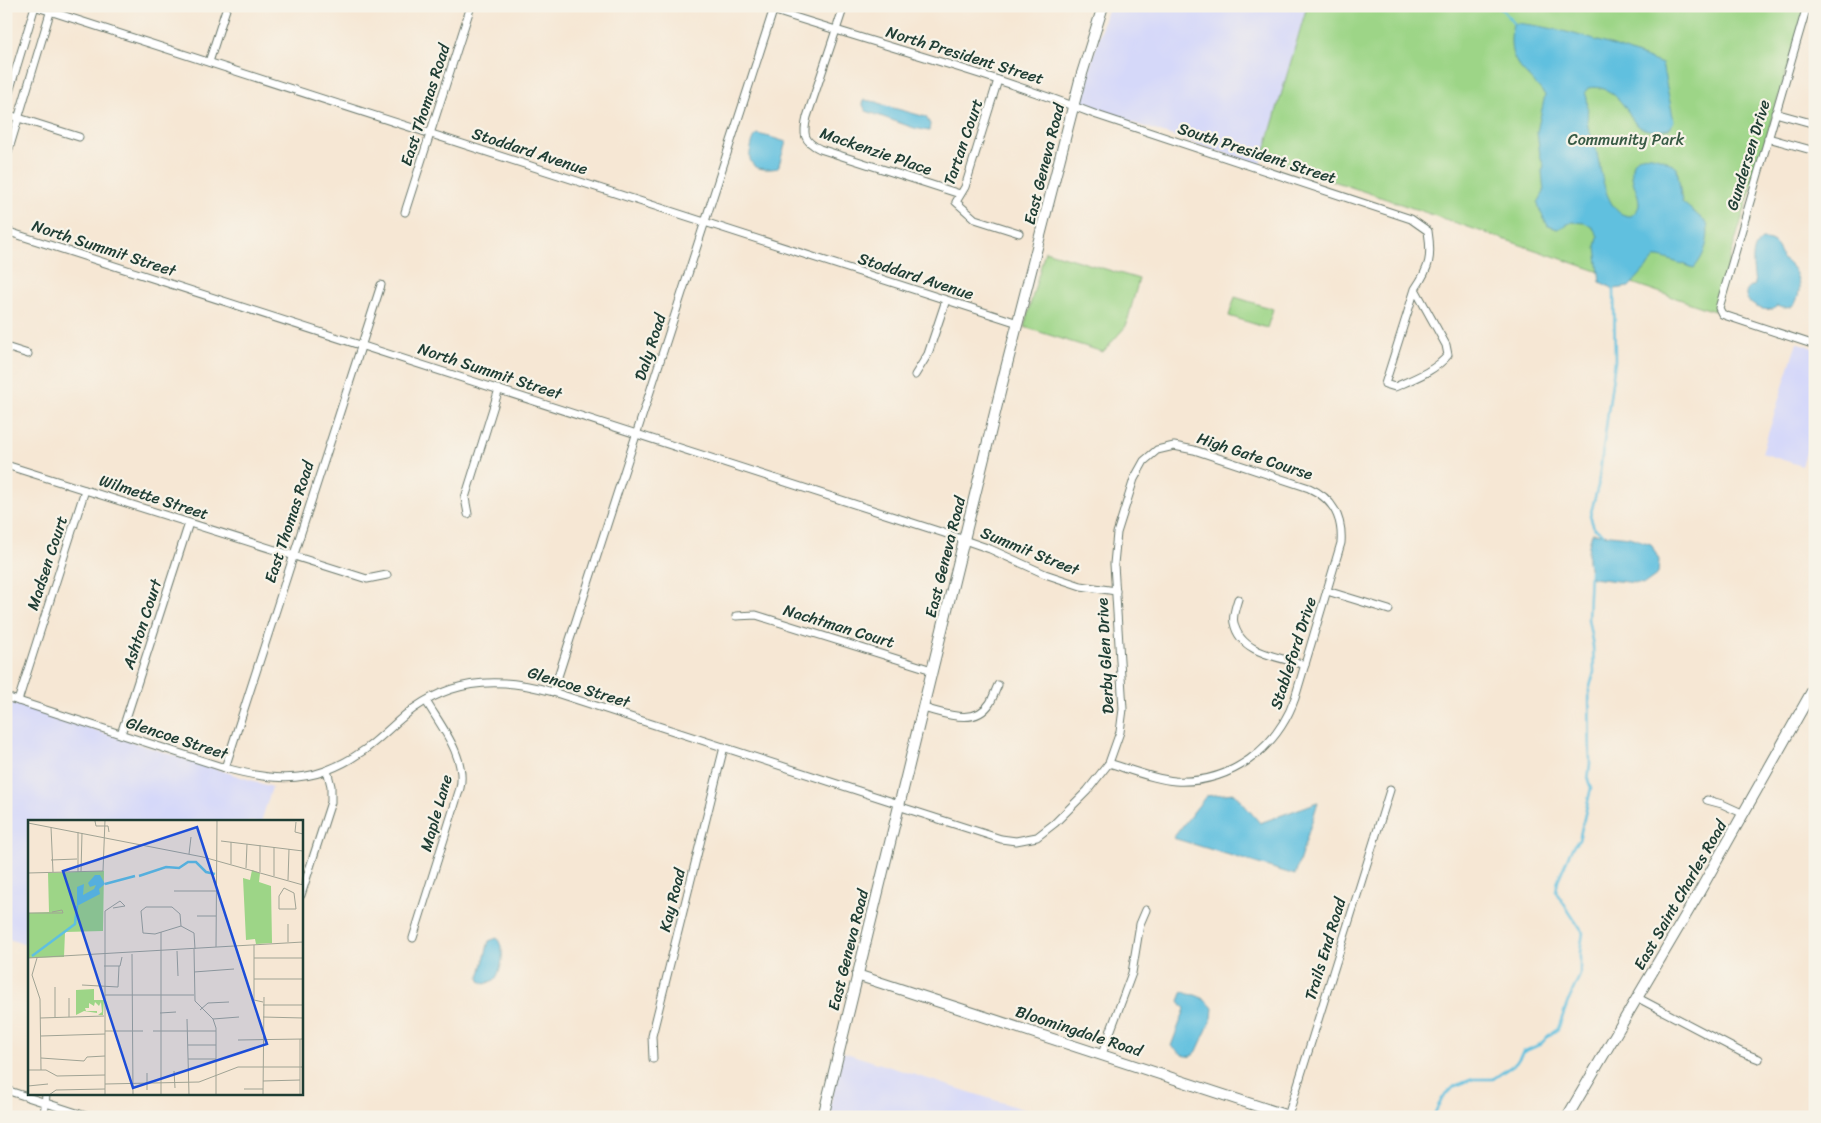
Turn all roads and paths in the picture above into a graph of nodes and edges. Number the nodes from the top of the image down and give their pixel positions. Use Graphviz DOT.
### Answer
graph roads {
  1 [pos="35,6"];
  2 [pos="227,6"];
  3 [pos="471,6"];
  4 [pos="760,6"];
  5 [pos="844,6"];
  6 [pos="1102,6"];
  7 [pos="1807,6"];
  8 [pos="52,9"];
  9 [pos="773,11"];
  10 [pos="837,31"];
  11 [pos="209,62"];
  12 [pos="998,80"];
  13 [pos="6,102"];
  14 [pos="1074,106"];
  15 [pos="1775,113"];
  16 [pos="6,114"];
  17 [pos="19,118"];
  18 [pos="1815,124"];
  19 [pos="429,133"];
  20 [pos="79,137"];
  21 [pos="1768,138"];
  22 [pos="1815,151"];
  23 [pos="6,159"];
  24 [pos="960,194"];
  25 [pos="405,212"];
  26 [pos="704,222"];
  27 [pos="6,231"];
  28 [pos="1019,233"];
  29 [pos="381,285"];
  30 [pos="1415,288"];
  31 [pos="946,300"];
  32 [pos="1018,323"];
  33 [pos="361,344"];
  34 [pos="1815,345"];
  35 [pos="6,347"];
  36 [pos="28,354"];
  37 [pos="915,375"];
  38 [pos="499,389"];
  39 [pos="636,433"];
  40 [pos="1153,452"];
  41 [pos="6,465"];
  42 [pos="85,490"];
  43 [pos="1318,493"];
  44 [pos="468,514"];
  45 [pos="189,523"];
  46 [pos="965,540"];
  47 [pos="293,556"];
  48 [pos="387,576"];
  49 [pos="1116,591"];
  50 [pos="1327,591"];
  51 [pos="1238,599"];
  52 [pos="1389,610"];
  53 [pos="736,616"];
  54 [pos="1305,665"];
  55 [pos="932,670"];
  56 [pos="998,685"];
  57 [pos="1815,686"];
  58 [pos="553,692"];
  59 [pos="6,697"];
  60 [pos="18,701"];
  61 [pos="426,701"];
  62 [pos="922,708"];
  63 [pos="121,734"];
  64 [pos="724,747"];
  65 [pos="1109,763"];
  66 [pos="225,768"];
  67 [pos="326,770"];
  68 [pos="1390,790"];
  69 [pos="1707,800"];
  70 [pos="899,805"];
  71 [pos="1744,814"];
  72 [pos="1037,837"];
  73 [pos="302,892"];
  74 [pos="1146,910"];
  75 [pos="413,938"];
  76 [pos="857,975"];
  77 [pos="1638,998"];
  78 [pos="1102,1054"];
  79 [pos="652,1059"];
  80 [pos="1759,1059"];
  81 [pos="6,1090"];
  82 [pos="46,1096"];
  83 [pos="44,1102"];
  84 [pos="1289,1116"];
  85 [pos="44,1117"];
  86 [pos="89,1117"];
  87 [pos="823,1117"];
  88 [pos="1566,1117"];
  1 -- 8 [label="street, Stoddard Avenue"];
  1 -- 13 [label="street"];
  2 -- 11 [label="street"];
  3 -- 19 [label="street, East Thomas Road"];
  4 -- 9 [label="street, North President Street"];
  5 -- 10 [label="street, Mackenzie Place"];
  6 -- 14 [label="main road, East Geneva Road"];
  7 -- 15 [label="street, Gundersen Drive"];
  8 -- 11 [label="street, Stoddard Avenue"];
  8 -- 17 [label="street"];
  9 -- 10 [label="street, North President Street"];
  9 -- 26 [label="street, Daly Road"];
  10 -- 12 [label="street, North President Street"];
  10 -- 24 [label="street, Mackenzie Place"];
  11 -- 19 [label="street, Stoddard Avenue"];
  12 -- 14 [label="street, North President Street"];
  12 -- 24 [label="street, Tartan Court"];
  14 -- 30 [label="street, South President Street"];
  14 -- 32 [label="main road, East Geneva Road"];
  15 -- 18 [label="street"];
  15 -- 21 [label="street, Gundersen Drive"];
  16 -- 17 [label="street"];
  17 -- 20 [label="street"];
  17 -- 23 [label="street"];
  19 -- 25 [label="street, East Thomas Road"];
  19 -- 26 [label="street, Stoddard Avenue"];
  21 -- 22 [label="street"];
  21 -- 34 [label="street, Gundersen Drive"];
  24 -- 28 [label="street, Tartan Court"];
  26 -- 31 [label="street, Stoddard Avenue"];
  26 -- 39 [label="street, Daly Road"];
  27 -- 33 [label="street, North Summit Street"];
  29 -- 33 [label="street, East Thomas Road"];
  30 -- 30 [label="street"];
  31 -- 32 [label="street, Stoddard Avenue"];
  31 -- 37 [label="street"];
  32 -- 46 [label="main road, East Geneva Road"];
  33 -- 38 [label="street, North Summit Street"];
  33 -- 47 [label="street, East Thomas Road"];
  35 -- 36 [label="street"];
  38 -- 39 [label="street, North Summit Street"];
  38 -- 44 [label="street"];
  39 -- 46 [label="street, North Summit Street"];
  39 -- 58 [label="street, Daly Road"];
  40 -- 43 [label="street, High Gate Course"];
  40 -- 49 [label="street, Derby Glen Drive"];
  41 -- 42 [label="street, Wilmette Street"];
  42 -- 45 [label="street, Wilmette Street"];
  42 -- 60 [label="street, Madsen Court"];
  43 -- 50 [label="street, Stableford Drive"];
  45 -- 47 [label="street, Wilmette Street"];
  45 -- 63 [label="street, Ashton Court"];
  46 -- 49 [label="street, Summit Street"];
  46 -- 55 [label="main road, East Geneva Road"];
  47 -- 48 [label="street, Wilmette Street"];
  47 -- 66 [label="street, East Thomas Road"];
  49 -- 65 [label="street, Derby Glen Drive"];
  50 -- 52 [label="street"];
  50 -- 54 [label="street, Stableford Drive"];
  51 -- 54 [label="street"];
  53 -- 55 [label="street, Nachtman Court"];
  54 -- 65 [label="street, Stableford Drive"];
  55 -- 62 [label="main road, East Geneva Road"];
  56 -- 62 [label="street"];
  57 -- 71 [label="main road, East Saint Charles Road"];
  58 -- 61 [label="street, Glencoe Street"];
  58 -- 64 [label="street, Glencoe Street"];
  59 -- 60 [label="street, Glencoe Street"];
  60 -- 63 [label="street, Glencoe Street"];
  61 -- 67 [label="street, Glencoe Street"];
  61 -- 75 [label="street, Maple Lane"];
  62 -- 70 [label="main road, East Geneva Road"];
  63 -- 66 [label="street, Glencoe Street"];
  64 -- 70 [label="street, Glencoe Street"];
  64 -- 79 [label="street, Kay Road"];
  65 -- 72 [label="street, Derby Glen Drive"];
  66 -- 67 [label="street, Glencoe Street"];
  67 -- 73 [label="street"];
  68 -- 84 [label="street, Trails End Road"];
  69 -- 71 [label="street"];
  70 -- 72 [label="street, Glencoe Street"];
  70 -- 76 [label="main road, East Geneva Road"];
  71 -- 77 [label="main road, East Saint Charles Road"];
  74 -- 78 [label="street"];
  76 -- 78 [label="main road, Bloomingdale Road"];
  76 -- 87 [label="main road, East Geneva Road"];
  77 -- 80 [label="street"];
  77 -- 88 [label="main road, East Saint Charles Road"];
  78 -- 84 [label="main road, Bloomingdale Road"];
  81 -- 83 [label="street"];
  82 -- 83 [label="street"];
  83 -- 85 [label="street"];
  83 -- 86 [label="street"];
}
